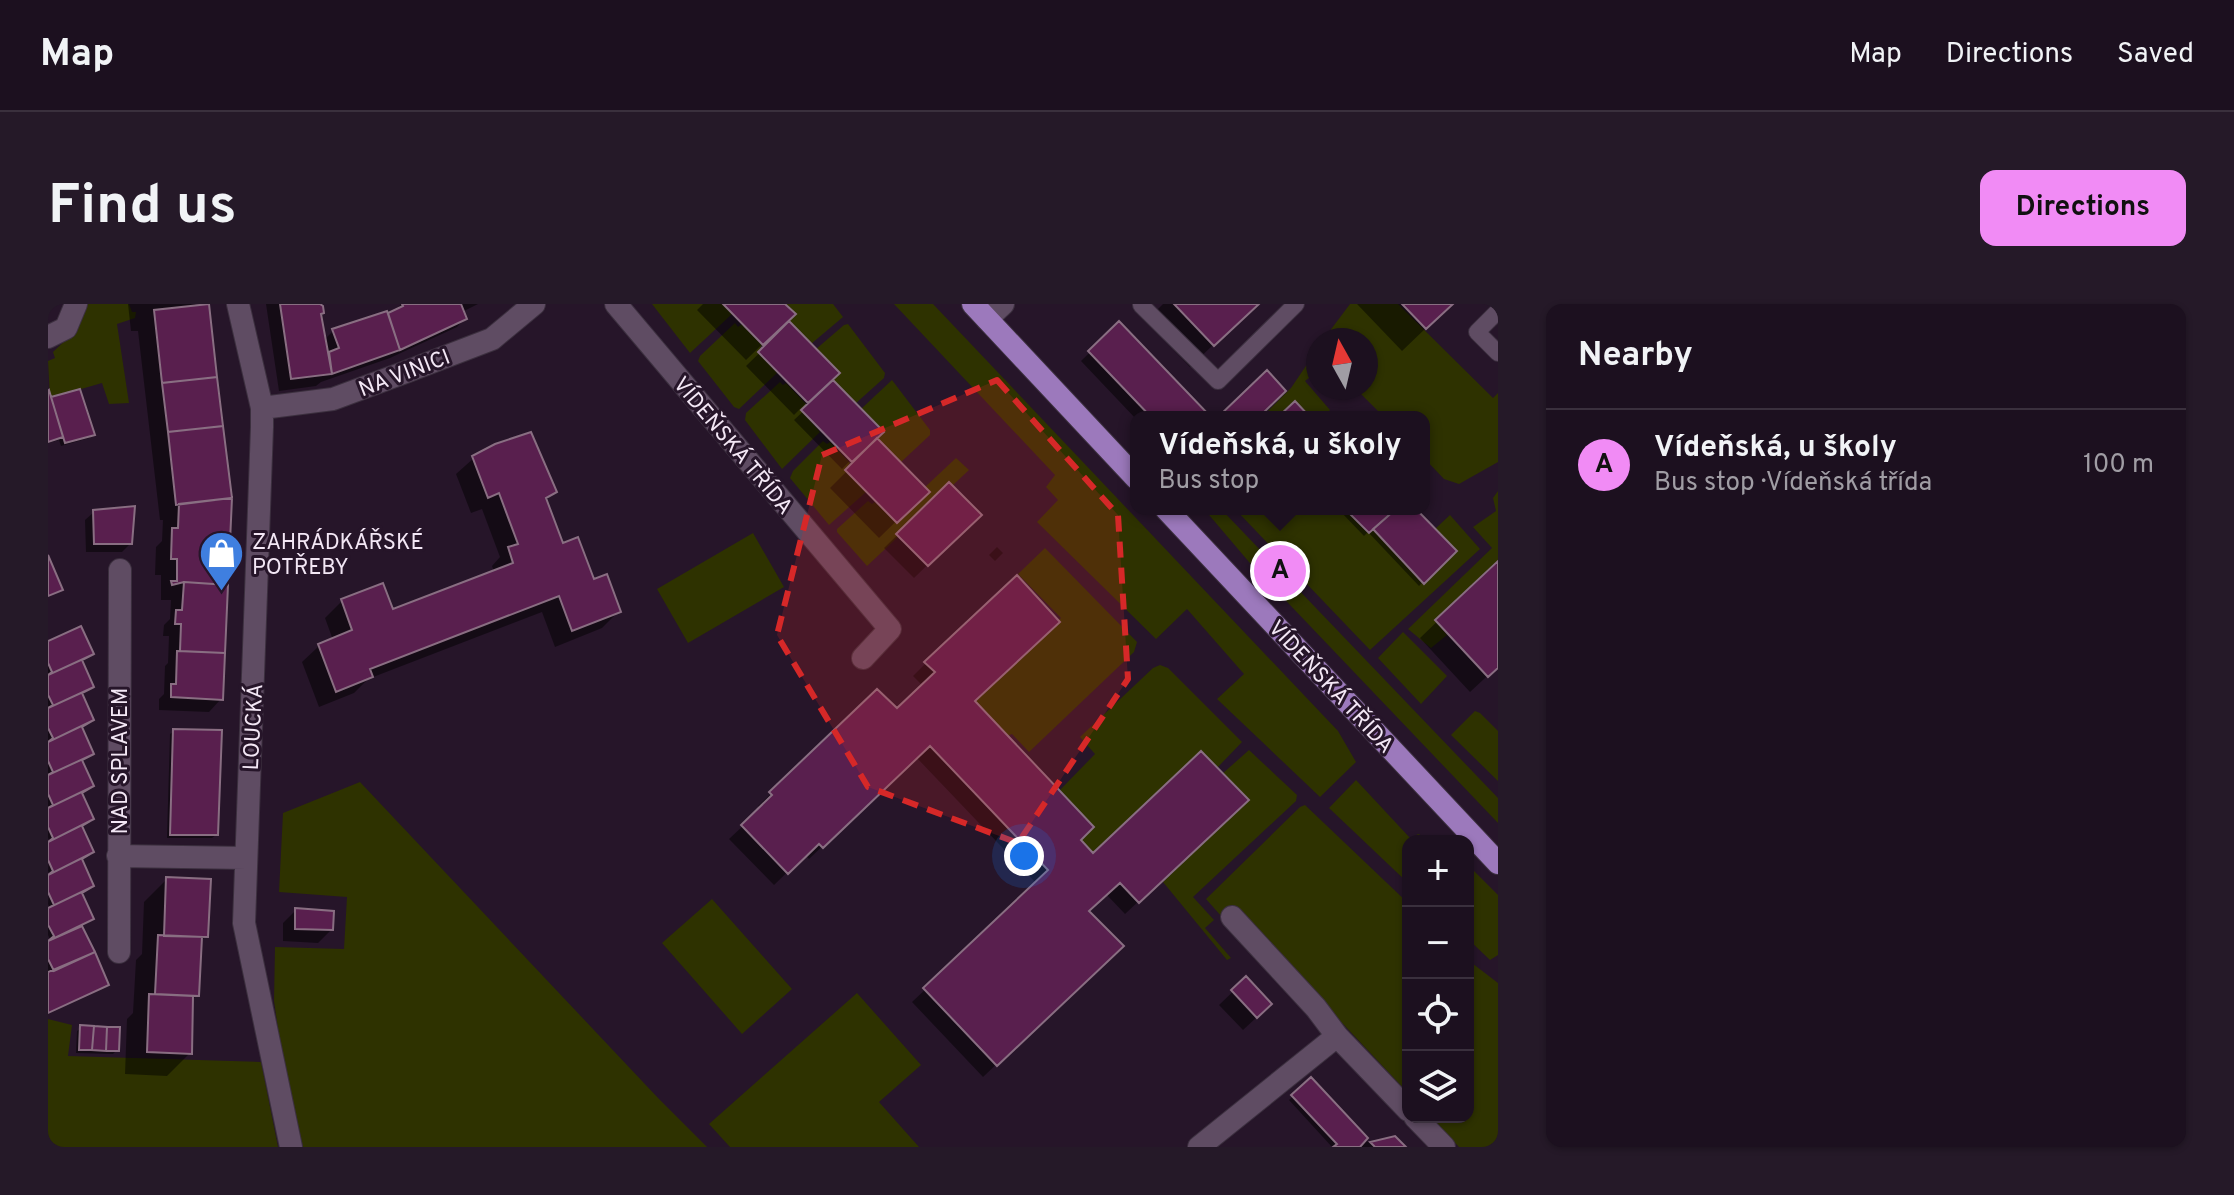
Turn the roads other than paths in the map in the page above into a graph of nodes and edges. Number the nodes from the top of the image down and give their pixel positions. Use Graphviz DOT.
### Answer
graph roads {
  1 [pos="76,304"];
  2 [pos="238,304"];
  3 [pos="534,304"];
  4 [pos="616,304"];
  5 [pos="1296,304"];
  6 [pos="1141,305"];
  7 [pos="988,309"];
  8 [pos="1498,311"];
  9 [pos="48,337"];
  10 [pos="1498,353"];
  11 [pos="262,408"];
  12 [pos="1130,471"];
  13 [pos="1172,515"];
  14 [pos="120,570"];
  15 [pos="863,658"];
  16 [pos="118,856"];
  17 [pos="1493,856"];
  18 [pos="246,858"];
  19 [pos="1232,917"];
  20 [pos="119,952"];
  21 [pos="1337,1036"];
  22 [pos="1402,1104"];
  23 [pos="1421,1123"];
  24 [pos="291,1147"];
  25 [pos="1199,1147"];
  26 [pos="1444,1147"];
  1 -- 9 [label="street"];
  2 -- 11 [label="street, LOUCKÁ"];
  3 -- 11 [label="street, NA VINICI"];
  4 -- 15 [label="street, VÍDEŇSKÁ TŘÍDA"];
  5 -- 6 [label="lane"];
  7 -- 12 [label="main road"];
  8 -- 10 [label="lane"];
  11 -- 18 [label="street, LOUCKÁ"];
  13 -- 17 [label="main road, VÍDEŇSKÁ TŘÍDA"];
  14 -- 16 [label="street, NAD SPLAVEM"];
  16 -- 18 [label="street"];
  16 -- 20 [label="street, NAD SPLAVEM"];
  18 -- 24 [label="street, LOUCKÁ"];
  19 -- 21 [label="street"];
  21 -- 22 [label="street"];
  21 -- 25 [label="street"];
  23 -- 26 [label="street"];
}
